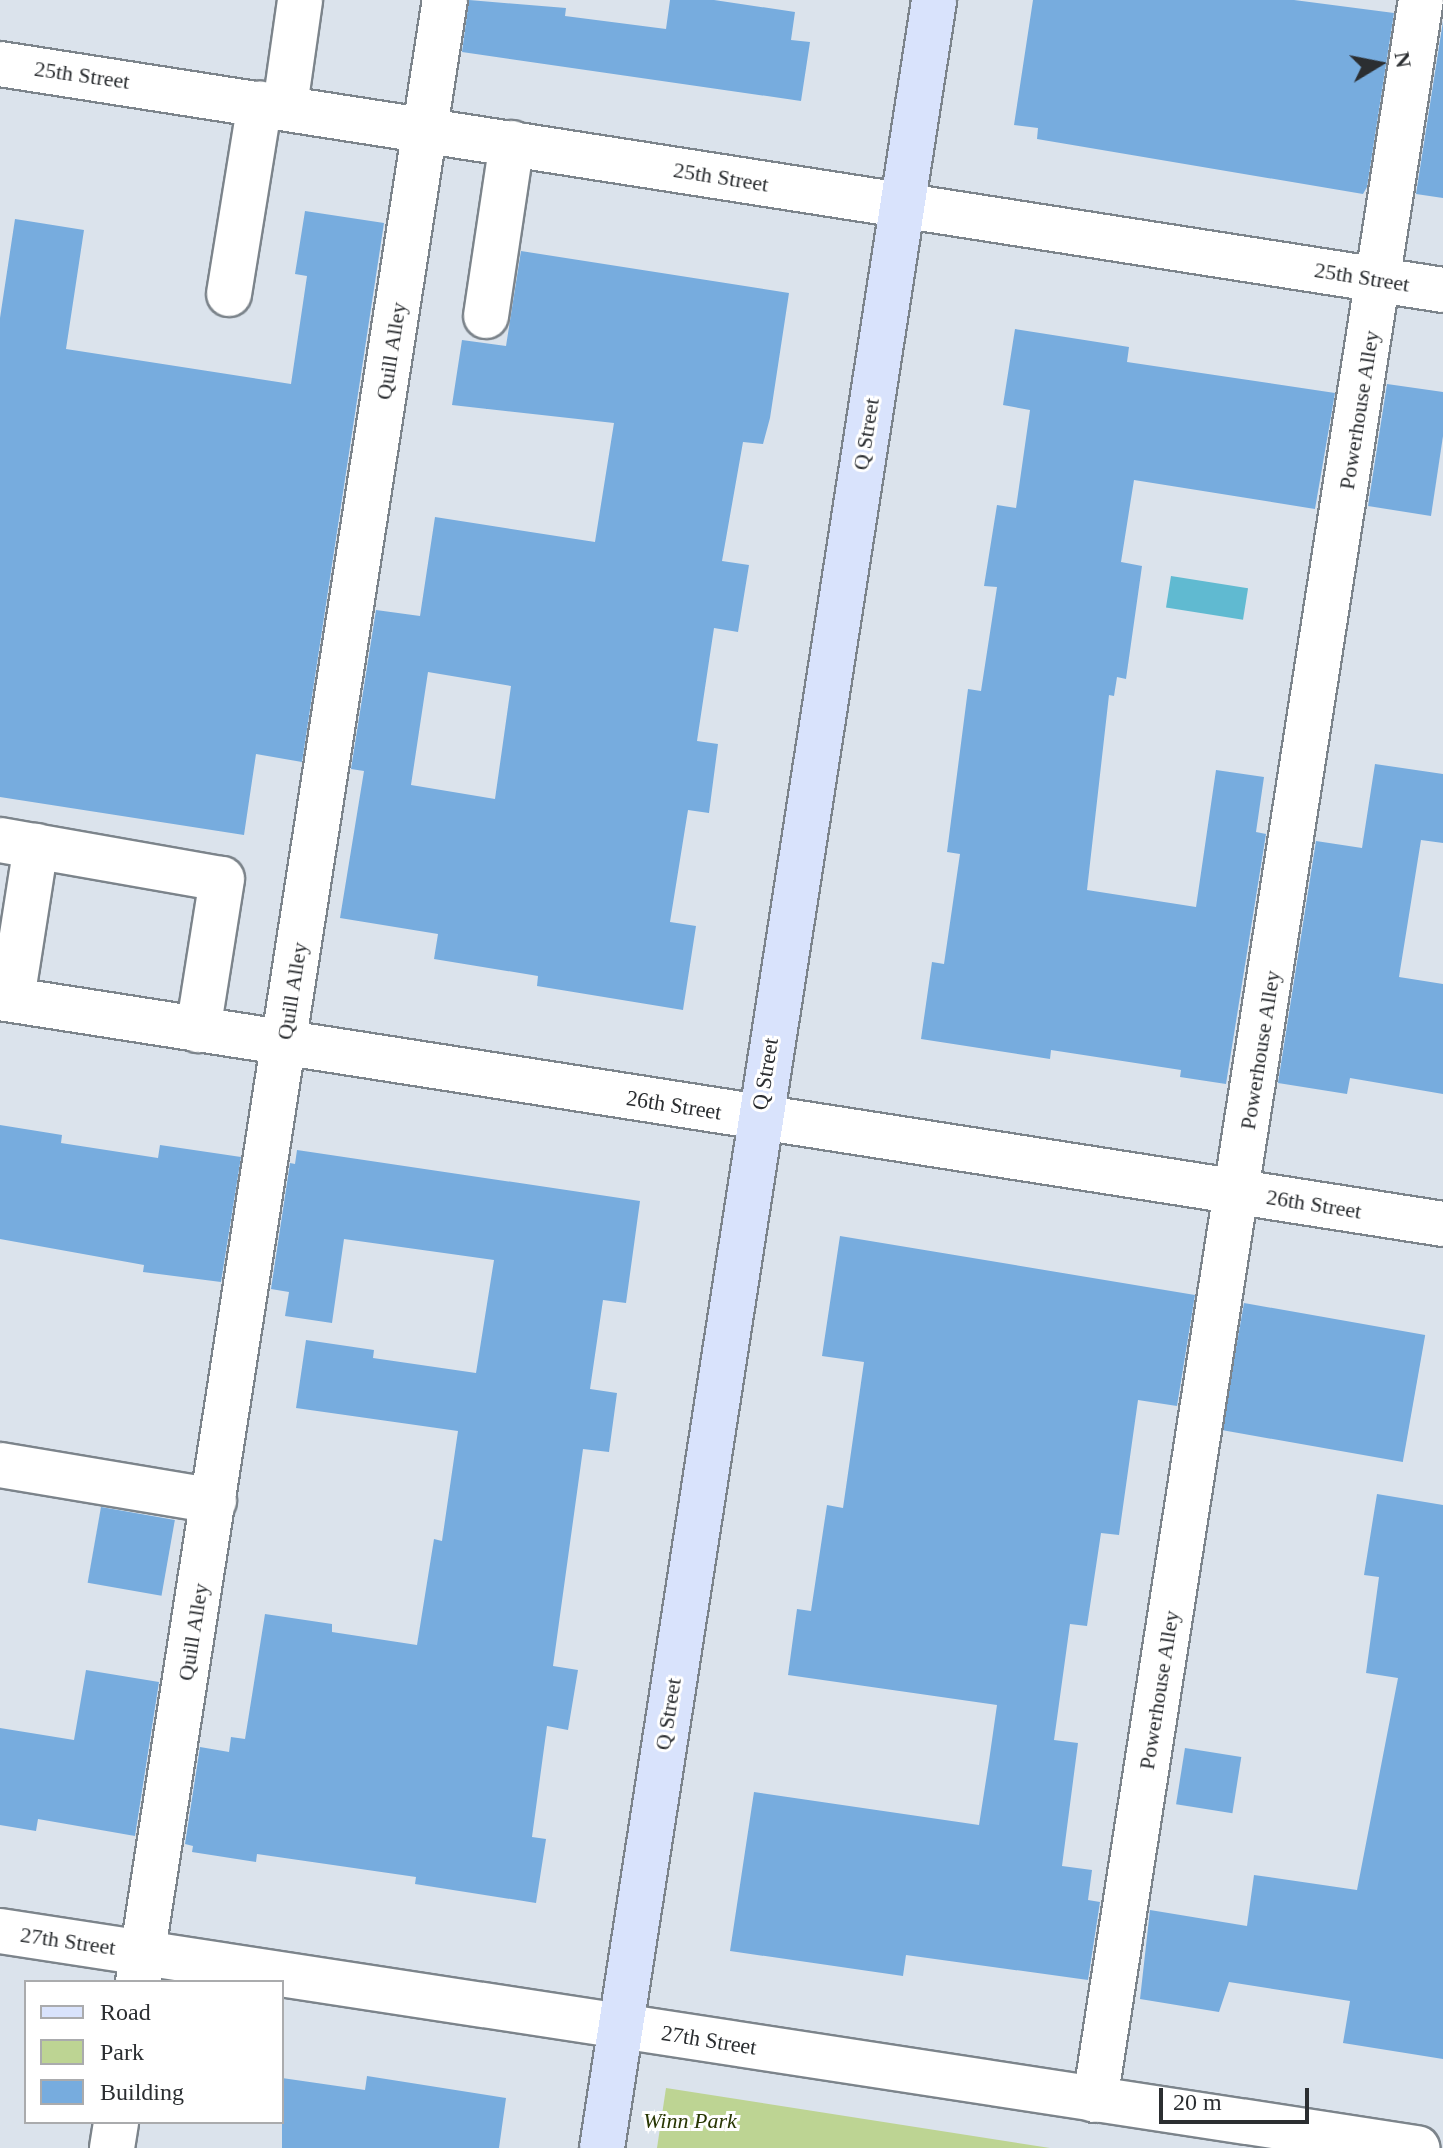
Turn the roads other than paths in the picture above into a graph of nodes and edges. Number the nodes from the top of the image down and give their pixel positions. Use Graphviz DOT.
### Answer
graph roads {
  1 [pos="300,0"];
  2 [pos="445,0"];
  3 [pos="934,0"];
  4 [pos="1421,0"];
  5 [pos="0,64"];
  6 [pos="272,104"];
  7 [pos="424,129"];
  8 [pos="512,143"];
  9 [pos="902,206"];
  10 [pos="1379,280"];
  11 [pos="1443,290"];
  12 [pos="229,294"];
  13 [pos="486,316"];
  14 [pos="18,843"];
  15 [pos="6,998"];
  16 [pos="198,1030"];
  17 [pos="285,1043"];
  18 [pos="758,1119"];
  19 [pos="1239,1192"];
  20 [pos="1443,1224"];
  21 [pos="0,1465"];
  22 [pos="214,1501"];
  23 [pos="0,1931"];
  24 [pos="140,1967"];
  25 [pos="246,1980"];
  26 [pos="284,1985"];
  27 [pos="621,2026"];
  28 [pos="1095,2100"];
  29 [pos="116,2124"];
  30 [pos="112,2148"];
  31 [pos="602,2148"];
  32 [pos="1417,2148"];
  1 -- 6 [label="street"];
  2 -- 7 [label="street, Quill Alley"];
  3 -- 9 [label="main road, Q Street"];
  4 -- 10 [label="street, Powerhouse Alley"];
  5 -- 6 [label="street, 25th Street"];
  6 -- 7 [label="street, 25th Street"];
  6 -- 12 [label="street"];
  7 -- 8 [label="street, 25th Street"];
  7 -- 17 [label="street, Quill Alley"];
  8 -- 9 [label="street, 25th Street"];
  8 -- 13 [label="street"];
  9 -- 10 [label="street, 25th Street"];
  9 -- 18 [label="main road, Q Street"];
  10 -- 11 [label="street, 25th Street"];
  10 -- 19 [label="street, Powerhouse Alley"];
  14 -- 15 [label="street"];
  14 -- 16 [label="street"];
  15 -- 16 [label="street, 26th Street"];
  16 -- 17 [label="street, 26th Street"];
  17 -- 18 [label="street, 26th Street"];
  17 -- 22 [label="street, Quill Alley"];
  18 -- 19 [label="street, 26th Street"];
  18 -- 27 [label="main road, Q Street"];
  19 -- 20 [label="street, 26th Street"];
  19 -- 28 [label="street, Powerhouse Alley"];
  21 -- 22 [label="street"];
  22 -- 24 [label="street, Quill Alley"];
  23 -- 24 [label="street, 27th Street"];
  24 -- 25 [label="street, 27th Street"];
  26 -- 27 [label="street, 27th Street"];
  27 -- 28 [label="street, 27th Street"];
  27 -- 31 [label="main road, Q Street"];
  28 -- 32 [label="street, 27th Street"];
  29 -- 30 [label="street"];
}
